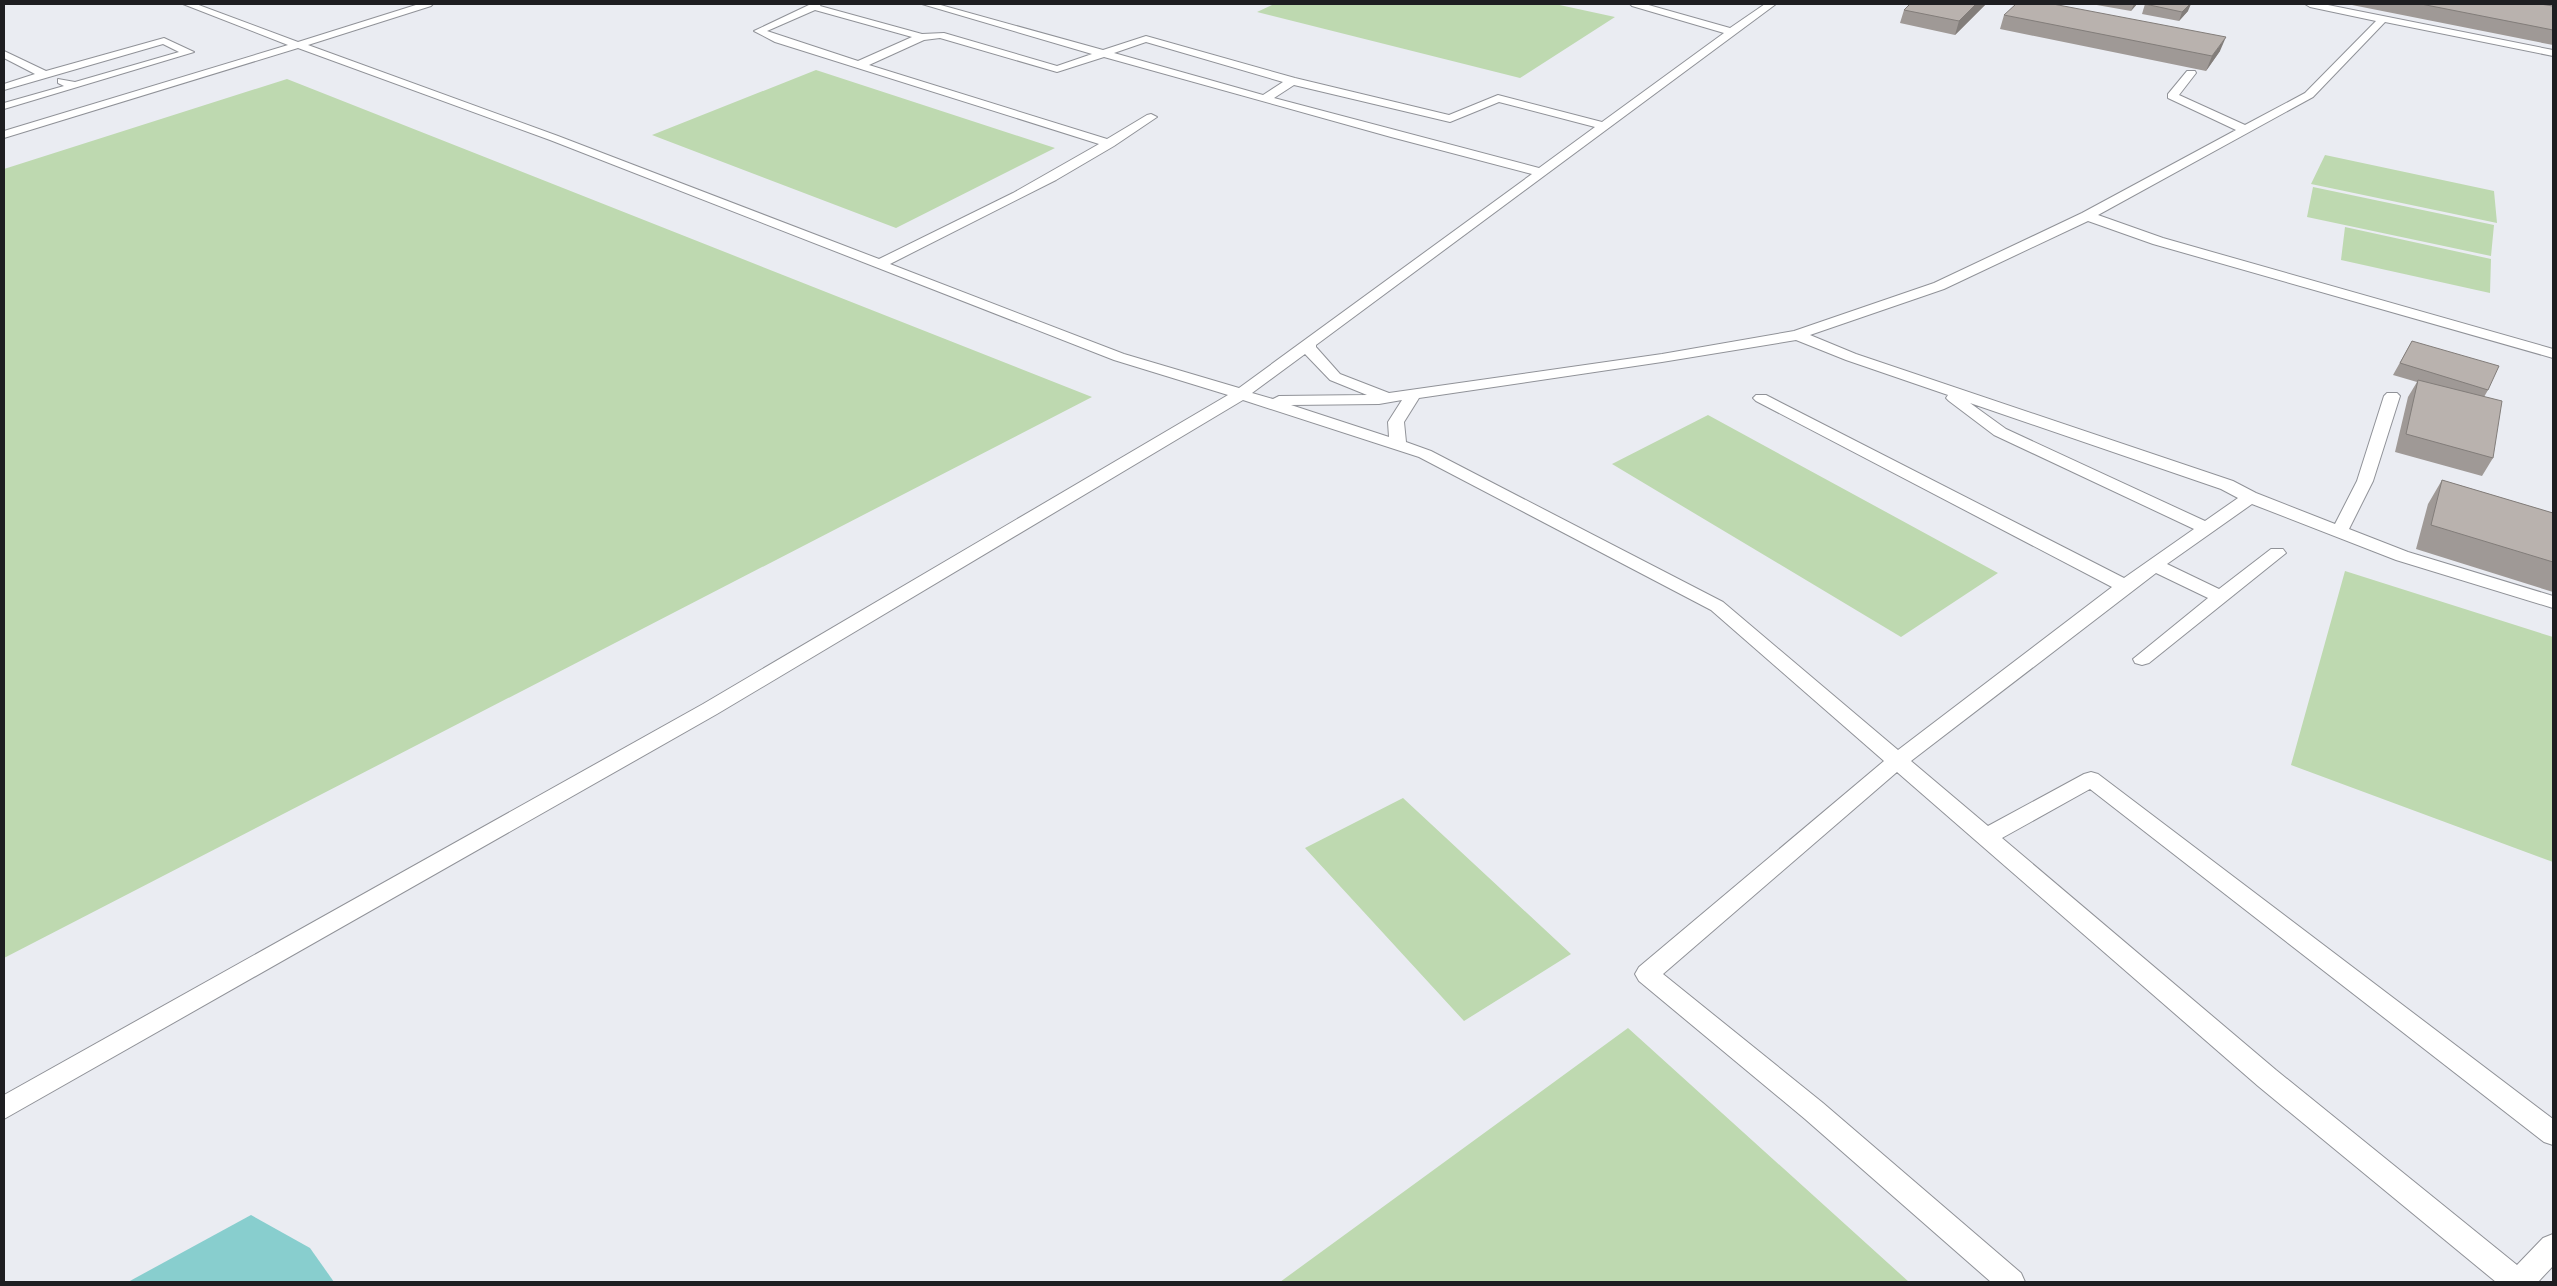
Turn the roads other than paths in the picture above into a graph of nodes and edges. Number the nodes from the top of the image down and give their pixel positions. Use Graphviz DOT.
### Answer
graph roads {
  1 [pos="188,4"];
  2 [pos="428,4"];
  3 [pos="927,4"];
  4 [pos="1635,4"];
  5 [pos="1771,4"];
  6 [pos="2310,4"];
  7 [pos="815,5"];
  8 [pos="2383,19"];
  9 [pos="1732,32"];
  10 [pos="922,37"];
  11 [pos="298,45"];
  12 [pos="1099,53"];
  13 [pos="2553,53"];
  14 [pos="4,54"];
  15 [pos="858,65"];
  16 [pos="2191,73"];
  17 [pos="45,75"];
  18 [pos="1292,81"];
  19 [pos="74,86"];
  20 [pos="4,87"];
  21 [pos="1264,99"];
  22 [pos="4,106"];
  23 [pos="1151,117"];
  24 [pos="1602,126"];
  25 [pos="2246,130"];
  26 [pos="4,135"];
  27 [pos="1110,144"];
  28 [pos="1539,172"];
  29 [pos="2087,216"];
  30 [pos="879,264"];
  31 [pos="1797,335"];
  32 [pos="1311,341"];
  33 [pos="2553,354"];
  34 [pos="1941,388"];
  35 [pos="1241,394"];
  36 [pos="1414,394"];
  37 [pos="2392,396"];
  38 [pos="1388,398"];
  39 [pos="1761,398"];
  40 [pos="1266,402"];
  41 [pos="1398,445"];
  42 [pos="2250,497"];
  43 [pos="2207,528"];
  44 [pos="2340,530"];
  45 [pos="2277,553"];
  46 [pos="2154,565"];
  47 [pos="2125,586"];
  48 [pos="2221,597"];
  49 [pos="2553,602"];
  50 [pos="2142,659"];
  51 [pos="1897,761"];
  52 [pos="1986,837"];
  53 [pos="4,1108"];
  54 [pos="2553,1134"];
  55 [pos="2553,1247"];
  56 [pos="2011,1282"];
  57 [pos="2519,1282"];
  1 -- 11 [label="lane"];
  2 -- 11 [label="lane"];
  3 -- 12 [label="lane"];
  4 -- 9 [label="lane"];
  5 -- 9 [label="lane"];
  6 -- 8 [label="lane"];
  7 -- 10 [label="lane"];
  7 -- 15 [label="lane"];
  8 -- 13 [label="lane"];
  8 -- 25 [label="lane"];
  9 -- 24 [label="lane"];
  10 -- 12 [label="lane"];
  10 -- 15 [label="lane"];
  11 -- 26 [label="lane"];
  11 -- 30 [label="lane"];
  12 -- 18 [label="lane"];
  12 -- 21 [label="lane"];
  14 -- 17 [label="lane"];
  15 -- 27 [label="lane"];
  16 -- 25 [label="lane"];
  17 -- 19 [label="lane"];
  17 -- 19 [label="lane"];
  17 -- 20 [label="lane"];
  18 -- 21 [label="lane"];
  18 -- 24 [label="lane"];
  19 -- 22 [label="lane"];
  21 -- 28 [label="lane"];
  23 -- 27 [label="lane"];
  24 -- 28 [label="lane"];
  25 -- 29 [label="lane"];
  27 -- 30 [label="lane"];
  28 -- 32 [label="lane"];
  29 -- 31 [label="lane"];
  29 -- 33 [label="lane"];
  30 -- 35 [label="lane"];
  31 -- 34 [label="lane"];
  31 -- 36 [label="lane"];
  32 -- 35 [label="lane"];
  32 -- 38 [label="lane"];
  34 -- 42 [label="lane"];
  34 -- 43 [label="lane"];
  35 -- 40 [label="lane"];
  35 -- 53 [label="lane"];
  36 -- 38 [label="lane"];
  36 -- 41 [label="lane"];
  37 -- 44 [label="lane"];
  38 -- 40 [label="lane"];
  39 -- 47 [label="lane"];
  40 -- 41 [label="lane"];
  41 -- 51 [label="lane"];
  42 -- 43 [label="lane"];
  42 -- 44 [label="lane"];
  43 -- 46 [label="lane"];
  44 -- 49 [label="lane"];
  45 -- 48 [label="lane"];
  46 -- 47 [label="lane"];
  46 -- 48 [label="lane"];
  47 -- 51 [label="lane"];
  48 -- 50 [label="lane"];
  51 -- 52 [label="lane"];
  51 -- 56 [label="lane"];
  52 -- 54 [label="lane"];
  52 -- 57 [label="lane"];
  55 -- 57 [label="lane"];
}
